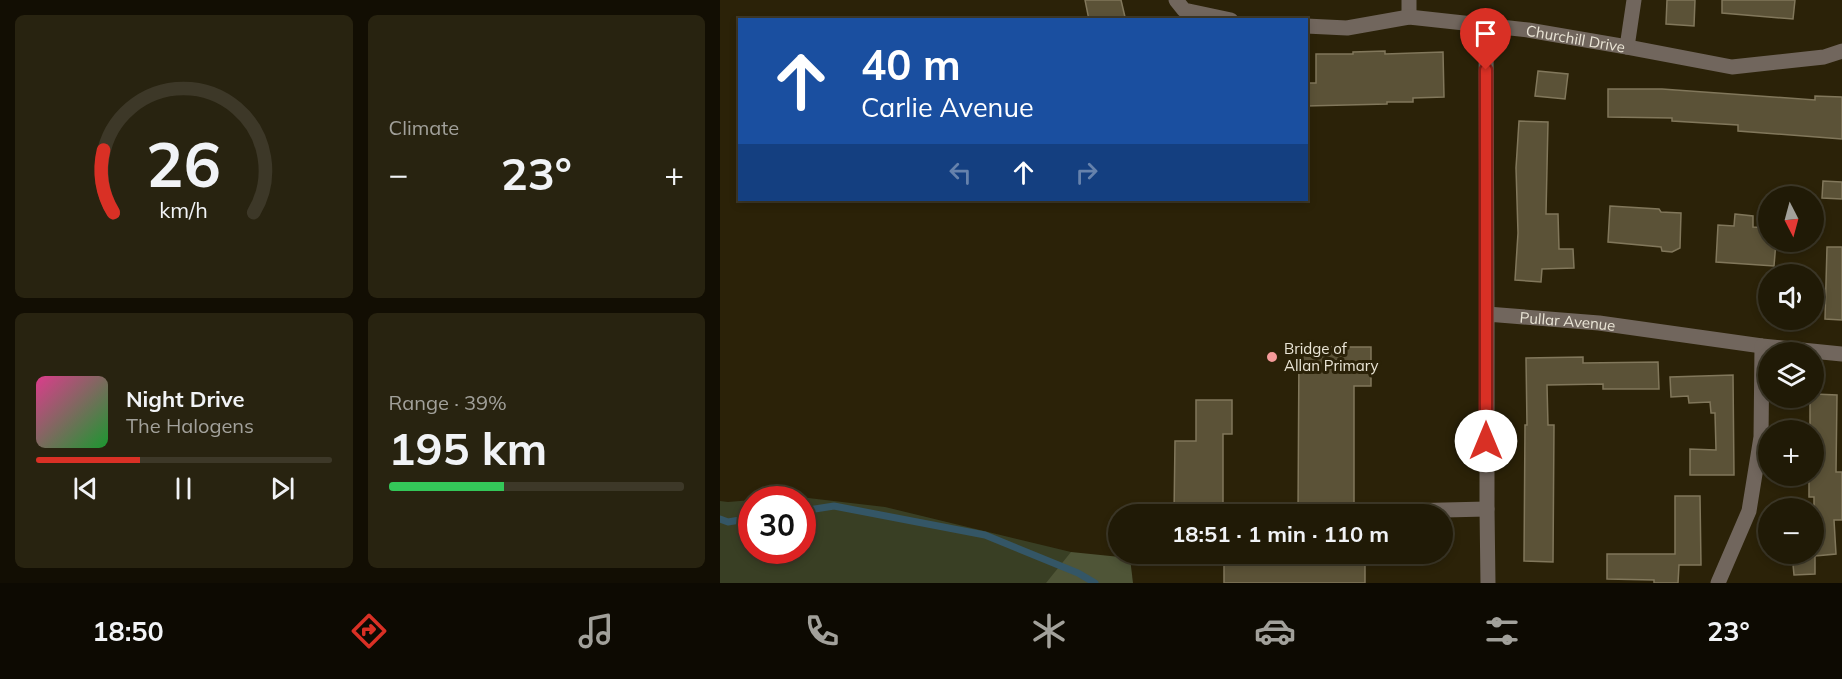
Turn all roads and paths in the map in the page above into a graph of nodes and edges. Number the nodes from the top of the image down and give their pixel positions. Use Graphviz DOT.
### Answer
graph roads {
  1 [pos="1176,0"];
  2 [pos="1409,0"];
  3 [pos="1634,0"];
  4 [pos="1409,16"];
  5 [pos="1222,18"];
  6 [pos="1308,26"];
  7 [pos="1486,26"];
  8 [pos="1627,47"];
  9 [pos="1842,51"];
  10 [pos="1487,314"];
  11 [pos="1758,345"];
  12 [pos="1824,352"];
  13 [pos="1842,354"];
  14 [pos="1761,408"];
  15 [pos="1486,509"];
  16 [pos="1453,510"];
  17 [pos="1488,583"];
  18 [pos="1718,583"];
  1 -- 5 [label="street"];
  2 -- 4 [label="street"];
  3 -- 8 [label="street"];
  4 -- 6 [label="street, Churchill Drive"];
  4 -- 7 [label="street, Churchill Drive"];
  7 -- 8 [label="street, Churchill Drive"];
  7 -- 10 [label="street"];
  8 -- 9 [label="street, Churchill Drive"];
  10 -- 11 [label="street, Pullar Avenue"];
  10 -- 15 [label="street"];
  12 -- 13 [label="street, Pullar Avenue"];
  14 -- 18 [label="street"];
  15 -- 16 [label="street"];
  15 -- 17 [label="street"];
}
